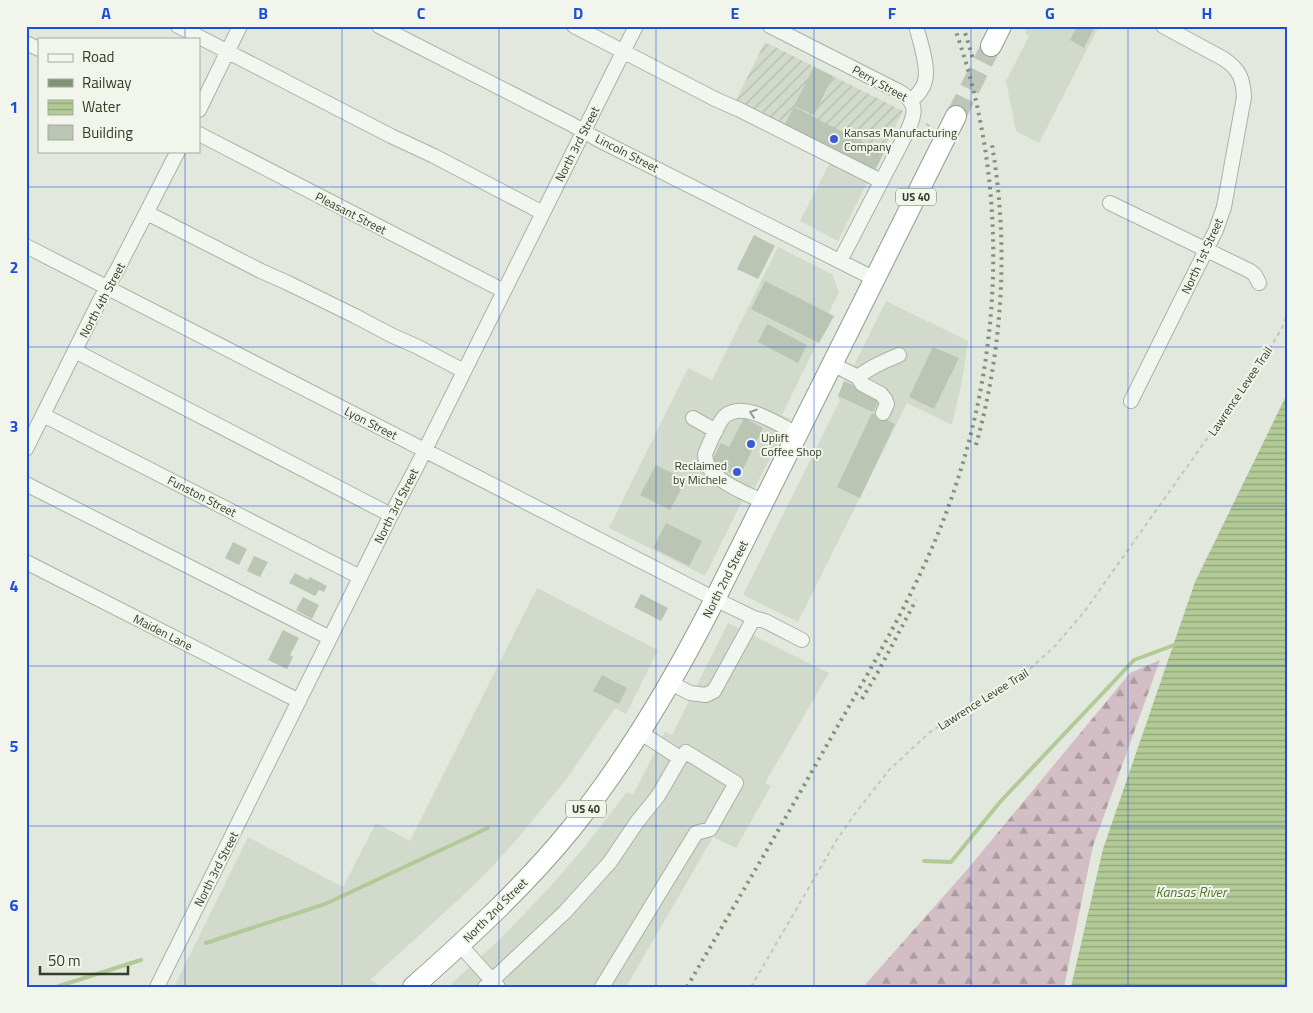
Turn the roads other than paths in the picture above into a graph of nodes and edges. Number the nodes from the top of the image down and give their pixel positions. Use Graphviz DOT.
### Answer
graph roads {
  1 [pos="178,26"];
  2 [pos="240,26"];
  3 [pos="379,26"];
  4 [pos="574,26"];
  5 [pos="636,26"];
  6 [pos="770,26"];
  7 [pos="916,26"];
  8 [pos="1001,26"];
  9 [pos="1163,26"];
  10 [pos="26,43"];
  11 [pos="991,46"];
  12 [pos="38,49"];
  13 [pos="228,51"];
  14 [pos="623,52"];
  15 [pos="911,101"];
  16 [pos="200,108"];
  17 [pos="956,116"];
  18 [pos="584,131"];
  19 [pos="200,135"];
  20 [pos="178,152"];
  21 [pos="881,181"];
  22 [pos="1110,203"];
  23 [pos="147,213"];
  24 [pos="543,213"];
  25 [pos="26,246"];
  26 [pos="1206,250"];
  27 [pos="840,261"];
  28 [pos="875,279"];
  29 [pos="1259,283"];
  30 [pos="108,288"];
  31 [pos="504,291"];
  32 [pos="75,351"];
  33 [pos="899,355"];
  34 [pos="832,364"];
  35 [pos="464,372"];
  36 [pos="858,377"];
  37 [pos="1131,401"];
  38 [pos="883,413"];
  39 [pos="43,414"];
  40 [pos="692,418"];
  41 [pos="31,425"];
  42 [pos="716,431"];
  43 [pos="797,434"];
  44 [pos="26,449"];
  45 [pos="425,450"];
  46 [pos="26,484"];
  47 [pos="764,502"];
  48 [pos="391,515"];
  49 [pos="26,562"];
  50 [pos="360,577"];
  51 [pos="716,599"];
  52 [pos="754,618"];
  53 [pos="330,638"];
  54 [pos="802,640"];
  55 [pos="671,684"];
  56 [pos="299,701"];
  57 [pos="641,733"];
  58 [pos="680,758"];
  59 [pos="460,945"];
  60 [pos="492,985"];
  61 [pos="157,987"];
  62 [pos="413,987"];
  63 [pos="602,987"];
  1 -- 13 [label="street"];
  2 -- 13 [label="street"];
  3 -- 18 [label="street, Lincoln Street"];
  4 -- 14 [label="street"];
  5 -- 14 [label="street, North 3rd Street"];
  6 -- 15 [label="street, Perry Street"];
  7 -- 15 [label="street"];
  8 -- 11 [label="highway"];
  9 -- 26 [label="street, North 1st Street"];
  10 -- 12 [label="street"];
  13 -- 16 [label="street"];
  13 -- 24 [label="street"];
  14 -- 18 [label="street, North 3rd Street"];
  14 -- 21 [label="street"];
  15 -- 21 [label="street, Perry Street"];
  17 -- 28 [label="highway, North 2nd Street / US 40"];
  18 -- 24 [label="street, North 3rd Street"];
  18 -- 27 [label="street, Lincoln Street"];
  19 -- 31 [label="street, Pleasant Street"];
  20 -- 23 [label="street, North 4th Street"];
  21 -- 27 [label="street, Perry Street"];
  22 -- 26 [label="street"];
  23 -- 30 [label="street, North 4th Street"];
  23 -- 35 [label="street"];
  24 -- 31 [label="street, North 3rd Street"];
  25 -- 30 [label="street, Lyon Street"];
  26 -- 29 [label="street"];
  26 -- 37 [label="street, North 1st Street"];
  27 -- 28 [label="street, Lincoln Street"];
  28 -- 34 [label="highway, North 2nd Street / US 40"];
  30 -- 32 [label="street, North 4th Street"];
  30 -- 45 [label="street, Lyon Street"];
  31 -- 35 [label="street, North 3rd Street"];
  32 -- 39 [label="street, North 4th Street"];
  32 -- 48 [label="street"];
  33 -- 36 [label="street"];
  34 -- 36 [label="street"];
  34 -- 43 [label="highway, North 2nd Street / US 40"];
  35 -- 45 [label="street, North 3rd Street"];
  36 -- 38 [label="street"];
  39 -- 41 [label="street, North 4th Street"];
  39 -- 50 [label="street, Funston Street"];
  40 -- 42 [label="street"];
  41 -- 44 [label="street, North 4th Street"];
  43 -- 42 [label="street, one-way"];
  42 -- 47 [label="street"];
  43 -- 47 [label="highway, North 2nd Street / US 40"];
  45 -- 48 [label="street, North 3rd Street"];
  45 -- 51 [label="street, Lyon Street"];
  46 -- 53 [label="street"];
  47 -- 51 [label="highway, North 2nd Street / US 40"];
  48 -- 50 [label="street, North 3rd Street"];
  49 -- 56 [label="street, Maiden Lane"];
  50 -- 53 [label="street, North 3rd Street"];
  51 -- 52 [label="street, Lyon Street"];
  51 -- 55 [label="highway, North 2nd Street / US 40"];
  52 -- 54 [label="street, Lyon Street"];
  52 -- 55 [label="street"];
  53 -- 56 [label="street, North 3rd Street"];
  55 -- 57 [label="highway, North 2nd Street / US 40"];
  56 -- 61 [label="street, North 3rd Street"];
  57 -- 58 [label="street"];
  57 -- 59 [label="highway, North 2nd Street / US 40"];
  58 -- 60 [label="street"];
  58 -- 63 [label="street"];
  59 -- 60 [label="street"];
  59 -- 62 [label="highway, North 2nd Street / US 40"];
}
